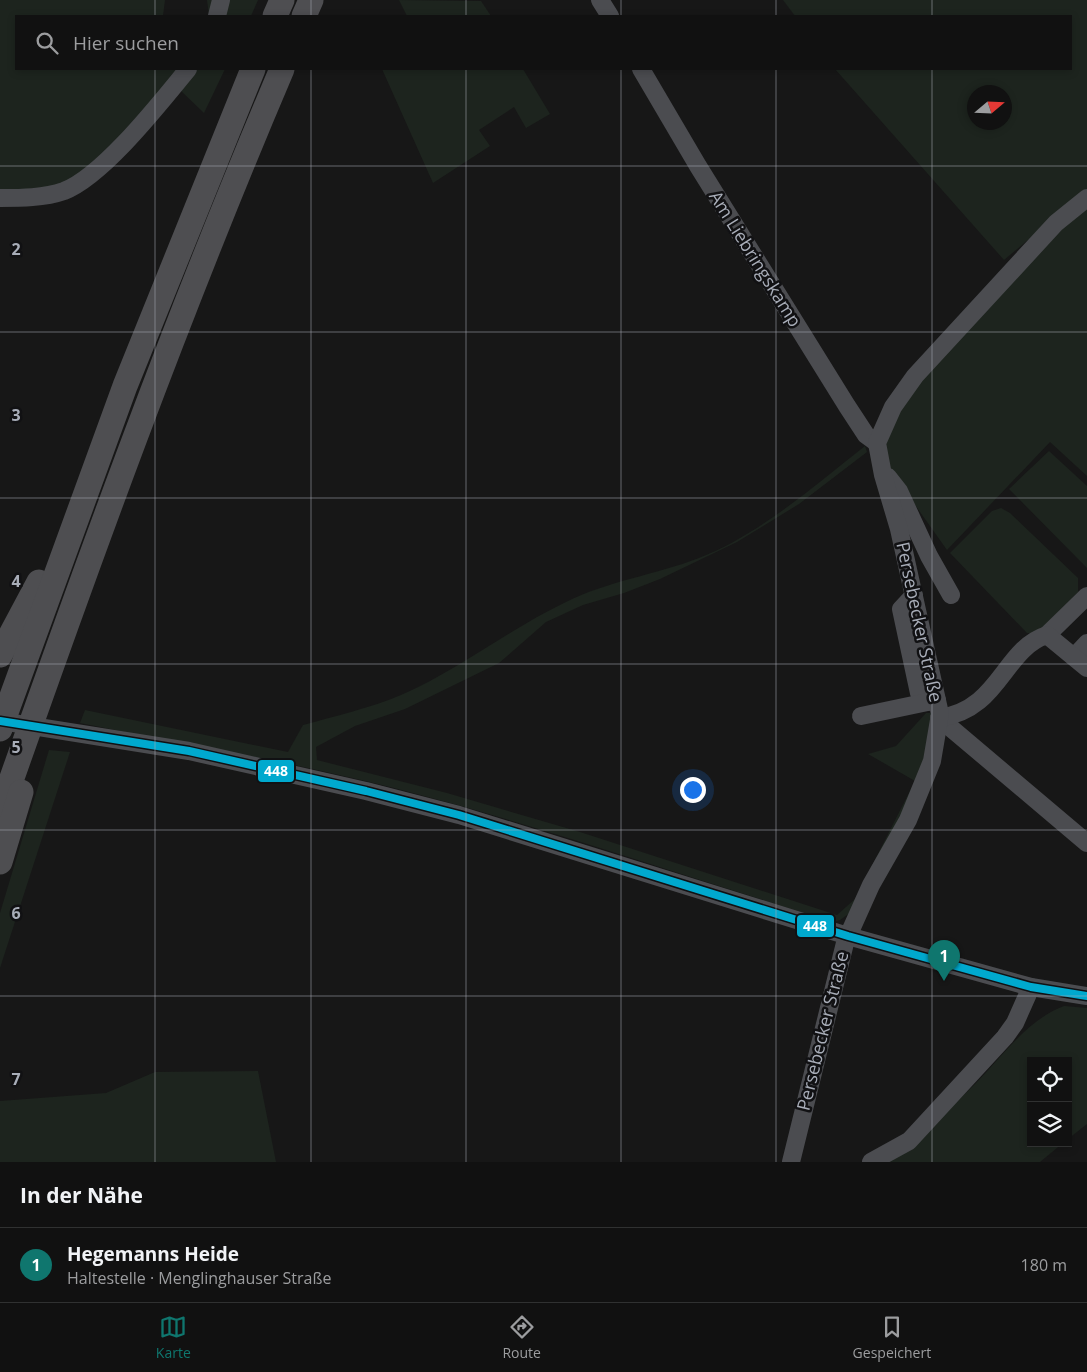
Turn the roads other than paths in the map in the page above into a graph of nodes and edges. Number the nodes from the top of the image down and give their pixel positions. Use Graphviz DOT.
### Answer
graph roads {
  1 [pos="221,0"];
  2 [pos="282,0"];
  3 [pos="311,0"];
  4 [pos="600,0"];
  5 [pos="217,15"];
  6 [pos="275,15"];
  7 [pos="304,15"];
  8 [pos="609,15"];
  9 [pos="187,70"];
  10 [pos="253,70"];
  11 [pos="282,70"];
  12 [pos="642,70"];
  13 [pos="0,198"];
  14 [pos="1087,198"];
  15 [pos="877,442"];
  16 [pos="92,472"];
  17 [pos="904,516"];
  18 [pos="951,595"];
  19 [pos="1087,596"];
  20 [pos="31,598"];
  21 [pos="1047,635"];
  22 [pos="1087,643"];
  23 [pos="0,655"];
  24 [pos="1080,662"];
  25 [pos="0,666"];
  26 [pos="932,701"];
  27 [pos="862,716"];
  28 [pos="939,718"];
  29 [pos="0,721"];
  30 [pos="0,729"];
  31 [pos="27,754"];
  32 [pos="0,812"];
  33 [pos="1087,843"];
  34 [pos="0,862"];
  35 [pos="848,936"];
  36 [pos="1031,987"];
  37 [pos="1087,996"];
  38 [pos="791,1162"];
  39 [pos="871,1162"];
  1 -- 5 [label="street"];
  2 -- 6 [label="highway"];
  3 -- 7 [label="highway"];
  4 -- 8 [label="street"];
  9 -- 13 [label="street"];
  10 -- 16 [label="highway"];
  11 -- 31 [label="highway"];
  12 -- 15 [label="street, Am Liebringskamp"];
  14 -- 15 [label="street"];
  15 -- 17 [label="street, Persebecker Straße"];
  16 -- 20 [label="highway"];
  16 -- 30 [label="highway"];
  17 -- 18 [label="street"];
  17 -- 26 [label="street, Persebecker Straße"];
  19 -- 21 [label="street"];
  20 -- 23 [label="highway"];
  20 -- 25 [label="street"];
  21 -- 24 [label="street"];
  21 -- 28 [label="street"];
  22 -- 24 [label="street"];
  26 -- 27 [label="street"];
  26 -- 28 [label="street, Persebecker Straße"];
  28 -- 33 [label="street"];
  28 -- 35 [label="street, Persebecker Straße"];
  29 -- 35 [label="street"];
  31 -- 32 [label="highway"];
  31 -- 34 [label="highway"];
  35 -- 36 [label="street"];
  35 -- 38 [label="street, Persebecker Straße"];
  36 -- 37 [label="street"];
  36 -- 39 [label="street"];
}
